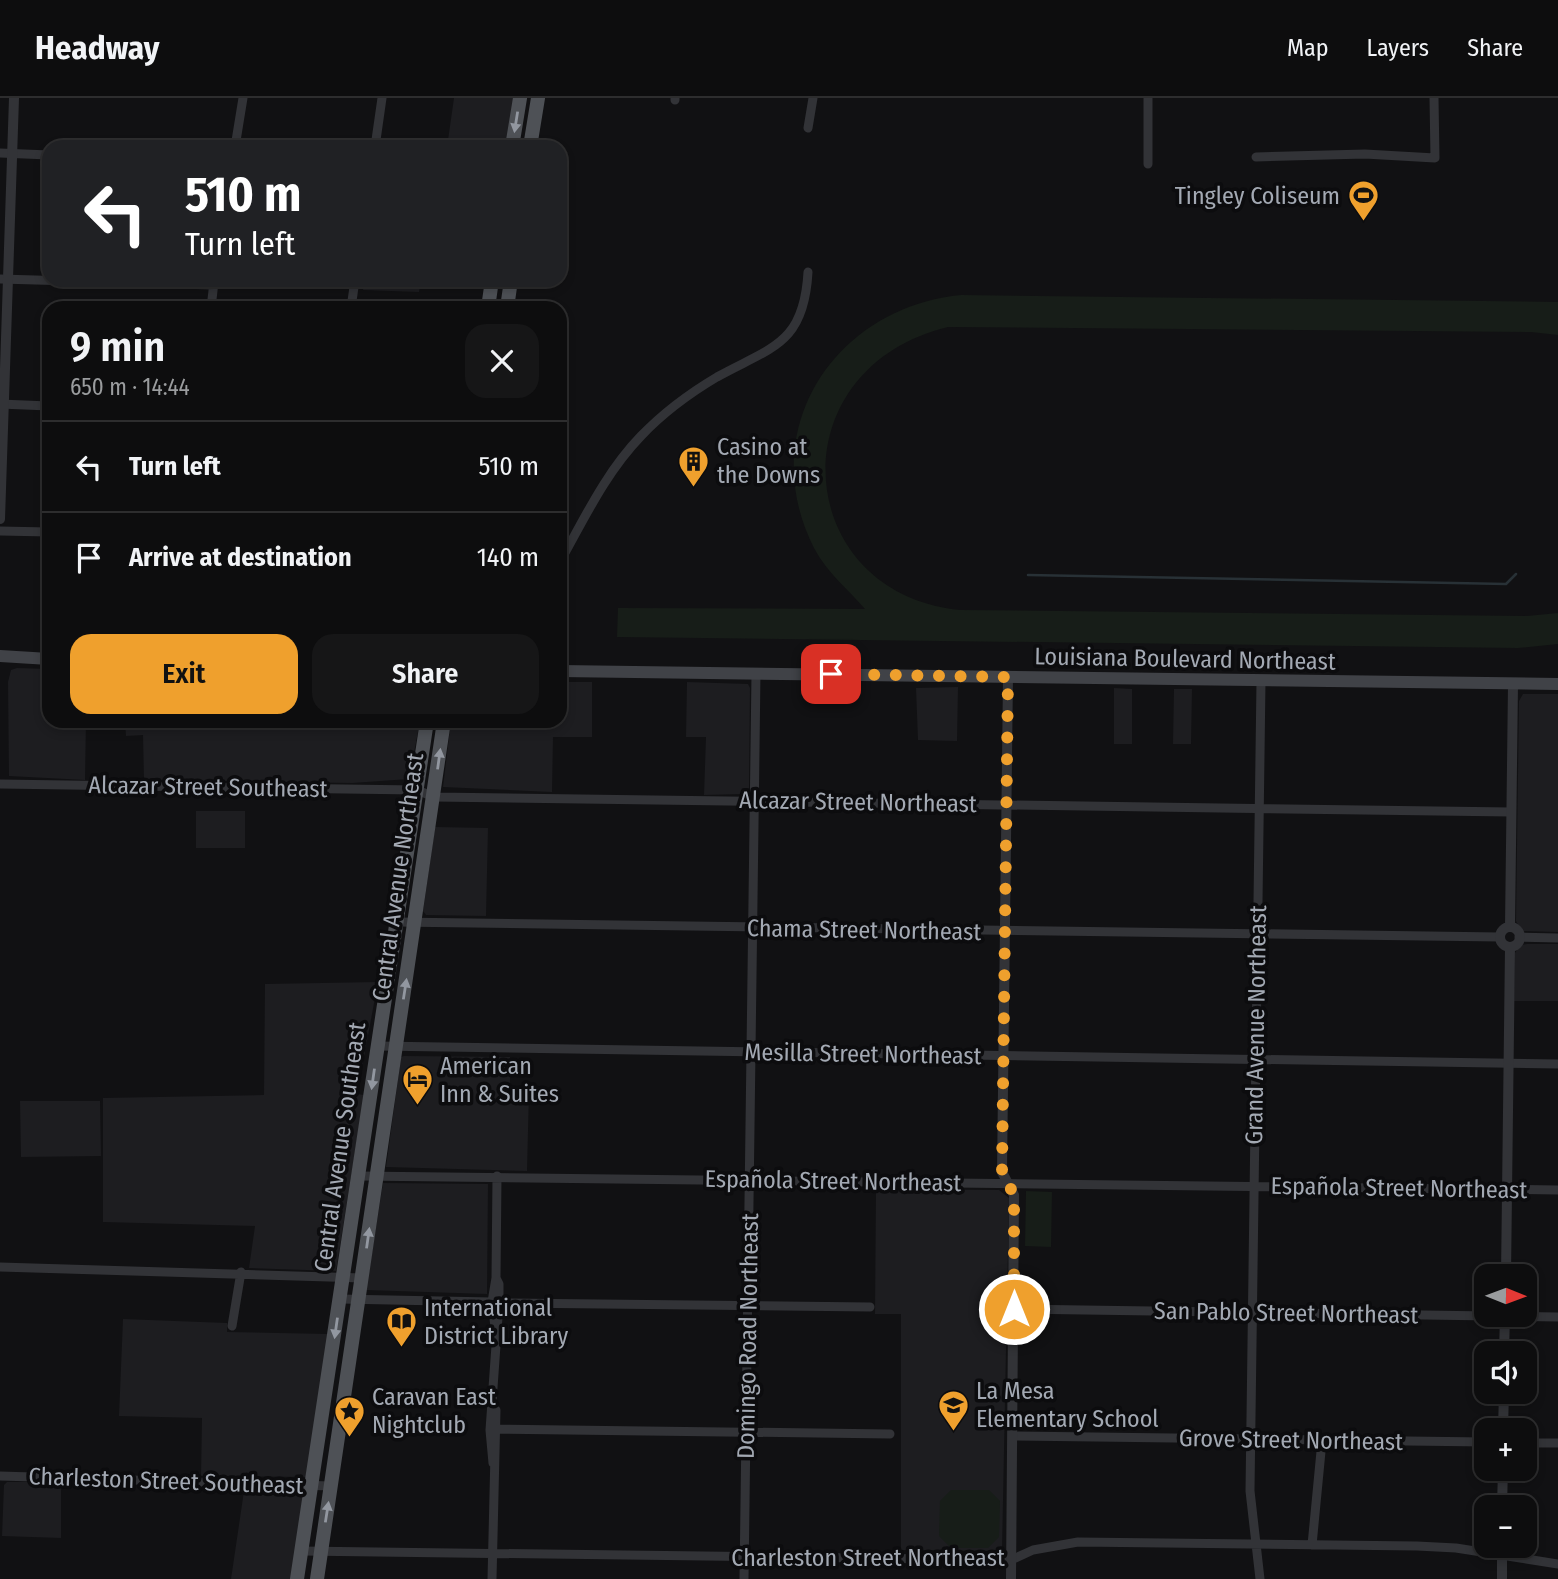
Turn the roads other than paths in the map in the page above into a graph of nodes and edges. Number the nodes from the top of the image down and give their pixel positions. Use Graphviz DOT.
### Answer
graph roads {
  1 [pos="14,98"];
  2 [pos="243,98"];
  3 [pos="382,98"];
  4 [pos="520,98"];
  5 [pos="538,98"];
  6 [pos="813,98"];
  7 [pos="1148,98"];
  8 [pos="1434,98"];
  9 [pos="808,128"];
  10 [pos="236,140"];
  11 [pos="376,140"];
  12 [pos="513,140"];
  13 [pos="531,140"];
  14 [pos="6,154"];
  15 [pos="42,155"];
  16 [pos="1256,157"];
  17 [pos="1148,164"];
  18 [pos="808,272"];
  19 [pos="4,279"];
  20 [pos="42,280"];
  21 [pos="2,404"];
  22 [pos="42,406"];
  23 [pos="0,519"];
  24 [pos="0,531"];
  25 [pos="42,532"];
  26 [pos="567,550"];
  27 [pos="0,656"];
  28 [pos="42,659"];
  29 [pos="567,671"];
  30 [pos="756,673"];
  31 [pos="1008,677"];
  32 [pos="1261,681"];
  33 [pos="1513,684"];
  34 [pos="1558,684"];
  35 [pos="426,728"];
  36 [pos="443,728"];
  37 [pos="0,784"];
  38 [pos="417,790"];
  39 [pos="434,797"];
  40 [pos="754,801"];
  41 [pos="1007,804"];
  42 [pos="1259,808"];
  43 [pos="1511,812"];
  44 [pos="396,922"];
  45 [pos="415,924"];
  46 [pos="1510,927"];
  47 [pos="752,929"];
  48 [pos="1006,932"];
  49 [pos="1257,934"];
  50 [pos="1500,937"];
  51 [pos="1519,937"];
  52 [pos="1558,938"];
  53 [pos="1510,947"];
  54 [pos="377,1046"];
  55 [pos="396,1046"];
  56 [pos="751,1052"];
  57 [pos="1003,1056"];
  58 [pos="1256,1060"];
  59 [pos="1508,1064"];
  60 [pos="1558,1064"];
  61 [pos="378,1175"];
  62 [pos="359,1176"];
  63 [pos="497,1176"];
  64 [pos="749,1180"];
  65 [pos="1010,1183"];
  66 [pos="1254,1186"];
  67 [pos="1507,1189"];
  68 [pos="1558,1190"];
  69 [pos="1506,1264"];
  70 [pos="0,1267"];
  71 [pos="241,1272"];
  72 [pos="343,1278"];
  73 [pos="362,1278"];
  74 [pos="340,1299"];
  75 [pos="359,1300"];
  76 [pos="496,1302"];
  77 [pos="748,1306"];
  78 [pos="870,1307"];
  79 [pos="1014,1309"];
  80 [pos="1252,1312"];
  81 [pos="1474,1315"];
  82 [pos="1537,1316"];
  83 [pos="1558,1317"];
  84 [pos="232,1326"];
  85 [pos="494,1402"];
  86 [pos="498,1429"];
  87 [pos="747,1431"];
  88 [pos="890,1434"];
  89 [pos="1013,1436"];
  90 [pos="1250,1438"];
  91 [pos="1322,1441"];
  92 [pos="1474,1443"];
  93 [pos="1537,1443"];
  94 [pos="1558,1443"];
  95 [pos="494,1463"];
  96 [pos="0,1476"];
  97 [pos="312,1485"];
  98 [pos="331,1486"];
  99 [pos="1256,1545"];
  100 [pos="1312,1545"];
  101 [pos="1474,1549"];
  102 [pos="301,1551"];
  103 [pos="321,1551"];
  104 [pos="492,1555"];
  105 [pos="745,1558"];
  106 [pos="1502,1558"];
  107 [pos="1536,1558"];
  108 [pos="1011,1560"];
  109 [pos="1558,1563"];
  110 [pos="297,1579"];
  111 [pos="317,1579"];
  112 [pos="492,1579"];
  113 [pos="744,1579"];
  114 [pos="1011,1579"];
  115 [pos="1260,1579"];
  116 [pos="1502,1579"];
  1 -- 14 [label="street"];
  2 -- 10 [label="street"];
  3 -- 11 [label="street"];
  4 -- 12 [label="main road, one-way"];
  5 -- 13 [label="main road"];
  6 -- 9 [label="street"];
  7 -- 17 [label="street"];
  8 -- 16 [label="street"];
  14 -- 15 [label="street"];
  14 -- 19 [label="street"];
  18 -- 26 [label="street"];
  19 -- 20 [label="street"];
  19 -- 21 [label="street"];
  21 -- 22 [label="street"];
  21 -- 23 [label="street"];
  24 -- 25 [label="street"];
  27 -- 28 [label="main road"];
  29 -- 30 [label="main road, Louisiana Boulevard Northeast"];
  30 -- 31 [label="main road, Louisiana Boulevard Northeast"];
  30 -- 40 [label="street, Domingo Road Northeast"];
  31 -- 32 [label="main road, Louisiana Boulevard Northeast"];
  31 -- 41 [label="street"];
  32 -- 33 [label="main road, Louisiana Boulevard Northeast"];
  32 -- 42 [label="street, Grand Avenue Northeast"];
  33 -- 34 [label="main road, Louisiana Boulevard Northeast"];
  33 -- 43 [label="street"];
  35 -- 38 [label="main road, Central Avenue Southeast"];
  39 -- 36 [label="main road, Central Avenue Northeast, one-way"];
  37 -- 38 [label="street, Alcazar Street Southeast"];
  38 -- 39 [label="street, Alcazar Street Northeast"];
  38 -- 44 [label="main road, Central Avenue Southeast"];
  39 -- 40 [label="street, Alcazar Street Northeast"];
  39 -- 45 [label="main road, Central Avenue Northeast"];
  40 -- 41 [label="street, Alcazar Street Northeast"];
  40 -- 47 [label="street, Domingo Road Northeast"];
  41 -- 42 [label="street, Alcazar Street Northeast"];
  41 -- 48 [label="street"];
  42 -- 43 [label="street, Alcazar Street Northeast"];
  42 -- 49 [label="street, Grand Avenue Northeast"];
  43 -- 46 [label="street"];
  44 -- 45 [label="street, Chama Street Northeast"];
  44 -- 54 [label="main road, Central Avenue Southeast"];
  45 -- 47 [label="street, Chama Street Northeast"];
  55 -- 45 [label="main road, Central Avenue Northeast, one-way"];
  46 -- 50 [label="street"];
  46 -- 51 [label="street"];
  47 -- 48 [label="street, Chama Street Northeast"];
  47 -- 56 [label="street, Domingo Road Northeast"];
  48 -- 49 [label="street, Chama Street Northeast"];
  48 -- 57 [label="street"];
  49 -- 50 [label="street, Chama Street Northeast"];
  49 -- 58 [label="street, Grand Avenue Northeast"];
  50 -- 53 [label="street"];
  51 -- 52 [label="street"];
  51 -- 53 [label="street"];
  53 -- 59 [label="street"];
  54 -- 55 [label="street, Mesilla Street Northeast"];
  54 -- 62 [label="main road, Central Avenue Southeast, one-way"];
  55 -- 56 [label="street, Mesilla Street Northeast"];
  55 -- 61 [label="main road, Central Avenue Northeast"];
  56 -- 57 [label="street, Mesilla Street Northeast"];
  56 -- 64 [label="street, Domingo Road Northeast"];
  57 -- 58 [label="street, Mesilla Street Northeast"];
  57 -- 65 [label="street"];
  58 -- 59 [label="street, Mesilla Street Northeast"];
  58 -- 66 [label="street, Grand Avenue Northeast"];
  59 -- 60 [label="street, Mesilla Street Northeast"];
  59 -- 67 [label="street"];
  61 -- 62 [label="street, Española Street Northeast"];
  61 -- 63 [label="street, Española Street Northeast"];
  73 -- 61 [label="main road, Central Avenue Northeast, one-way"];
  62 -- 72 [label="main road, Central Avenue Southeast"];
  63 -- 64 [label="street, Española Street Northeast"];
  63 -- 76 [label="street"];
  64 -- 65 [label="street, Española Street Northeast"];
  64 -- 77 [label="street, Domingo Road Northeast"];
  65 -- 66 [label="street, Española Street Northeast"];
  65 -- 79 [label="street"];
  66 -- 67 [label="street, Española Street Northeast"];
  66 -- 80 [label="street, Grand Avenue Northeast"];
  67 -- 68 [label="street, Española Street Northeast"];
  67 -- 69 [label="street"];
  70 -- 71 [label="street"];
  71 -- 72 [label="street"];
  71 -- 84 [label="street"];
  72 -- 73 [label="street"];
  72 -- 74 [label="main road, Central Avenue Southeast"];
  73 -- 75 [label="main road, Central Avenue Northeast"];
  74 -- 75 [label="street"];
  74 -- 97 [label="main road, Central Avenue Southeast, one-way"];
  75 -- 76 [label="street"];
  75 -- 98 [label="main road, Central Avenue Northeast"];
  76 -- 77 [label="street"];
  76 -- 85 [label="street"];
  77 -- 78 [label="street"];
  77 -- 87 [label="street, Domingo Road Northeast"];
  79 -- 80 [label="street, San Pablo Street Northeast"];
  79 -- 89 [label="street"];
  80 -- 81 [label="street, San Pablo Street Northeast"];
  80 -- 90 [label="street, Grand Avenue Northeast"];
  82 -- 83 [label="street, San Pablo Street Northeast"];
  85 -- 86 [label="street"];
  85 -- 95 [label="street"];
  86 -- 87 [label="street"];
  86 -- 95 [label="street"];
  87 -- 88 [label="street"];
  87 -- 105 [label="street, Domingo Road Northeast"];
  89 -- 90 [label="street, Grove Street Northeast"];
  89 -- 108 [label="street"];
  90 -- 91 [label="street, Grove Street Northeast"];
  90 -- 99 [label="street, Grand Avenue Northeast"];
  91 -- 92 [label="street, Grove Street Northeast"];
  91 -- 100 [label="street"];
  93 -- 94 [label="street"];
  95 -- 104 [label="street"];
  96 -- 97 [label="street, Charleston Street Southeast"];
  97 -- 98 [label="street, Charleston Street Southeast"];
  97 -- 102 [label="main road, Central Avenue Southeast"];
  103 -- 98 [label="main road, Central Avenue Northeast, one-way"];
  99 -- 100 [label="street, Charleston Street Northeast"];
  99 -- 108 [label="street, Charleston Street Northeast"];
  99 -- 115 [label="street, Grand Avenue Northeast"];
  100 -- 101 [label="street, Charleston Street Northeast"];
  102 -- 103 [label="street, Charleston Street Northeast"];
  102 -- 110 [label="main road, Central Avenue Southeast"];
  103 -- 104 [label="street, Charleston Street Northeast"];
  103 -- 111 [label="main road, Central Avenue Northeast"];
  104 -- 105 [label="street, Charleston Street Northeast"];
  104 -- 112 [label="street"];
  105 -- 108 [label="street, Charleston Street Northeast"];
  105 -- 113 [label="street, Domingo Road Northeast"];
  106 -- 116 [label="street"];
  107 -- 109 [label="street, Charleston Street Northeast"];
  108 -- 114 [label="street"];
}
